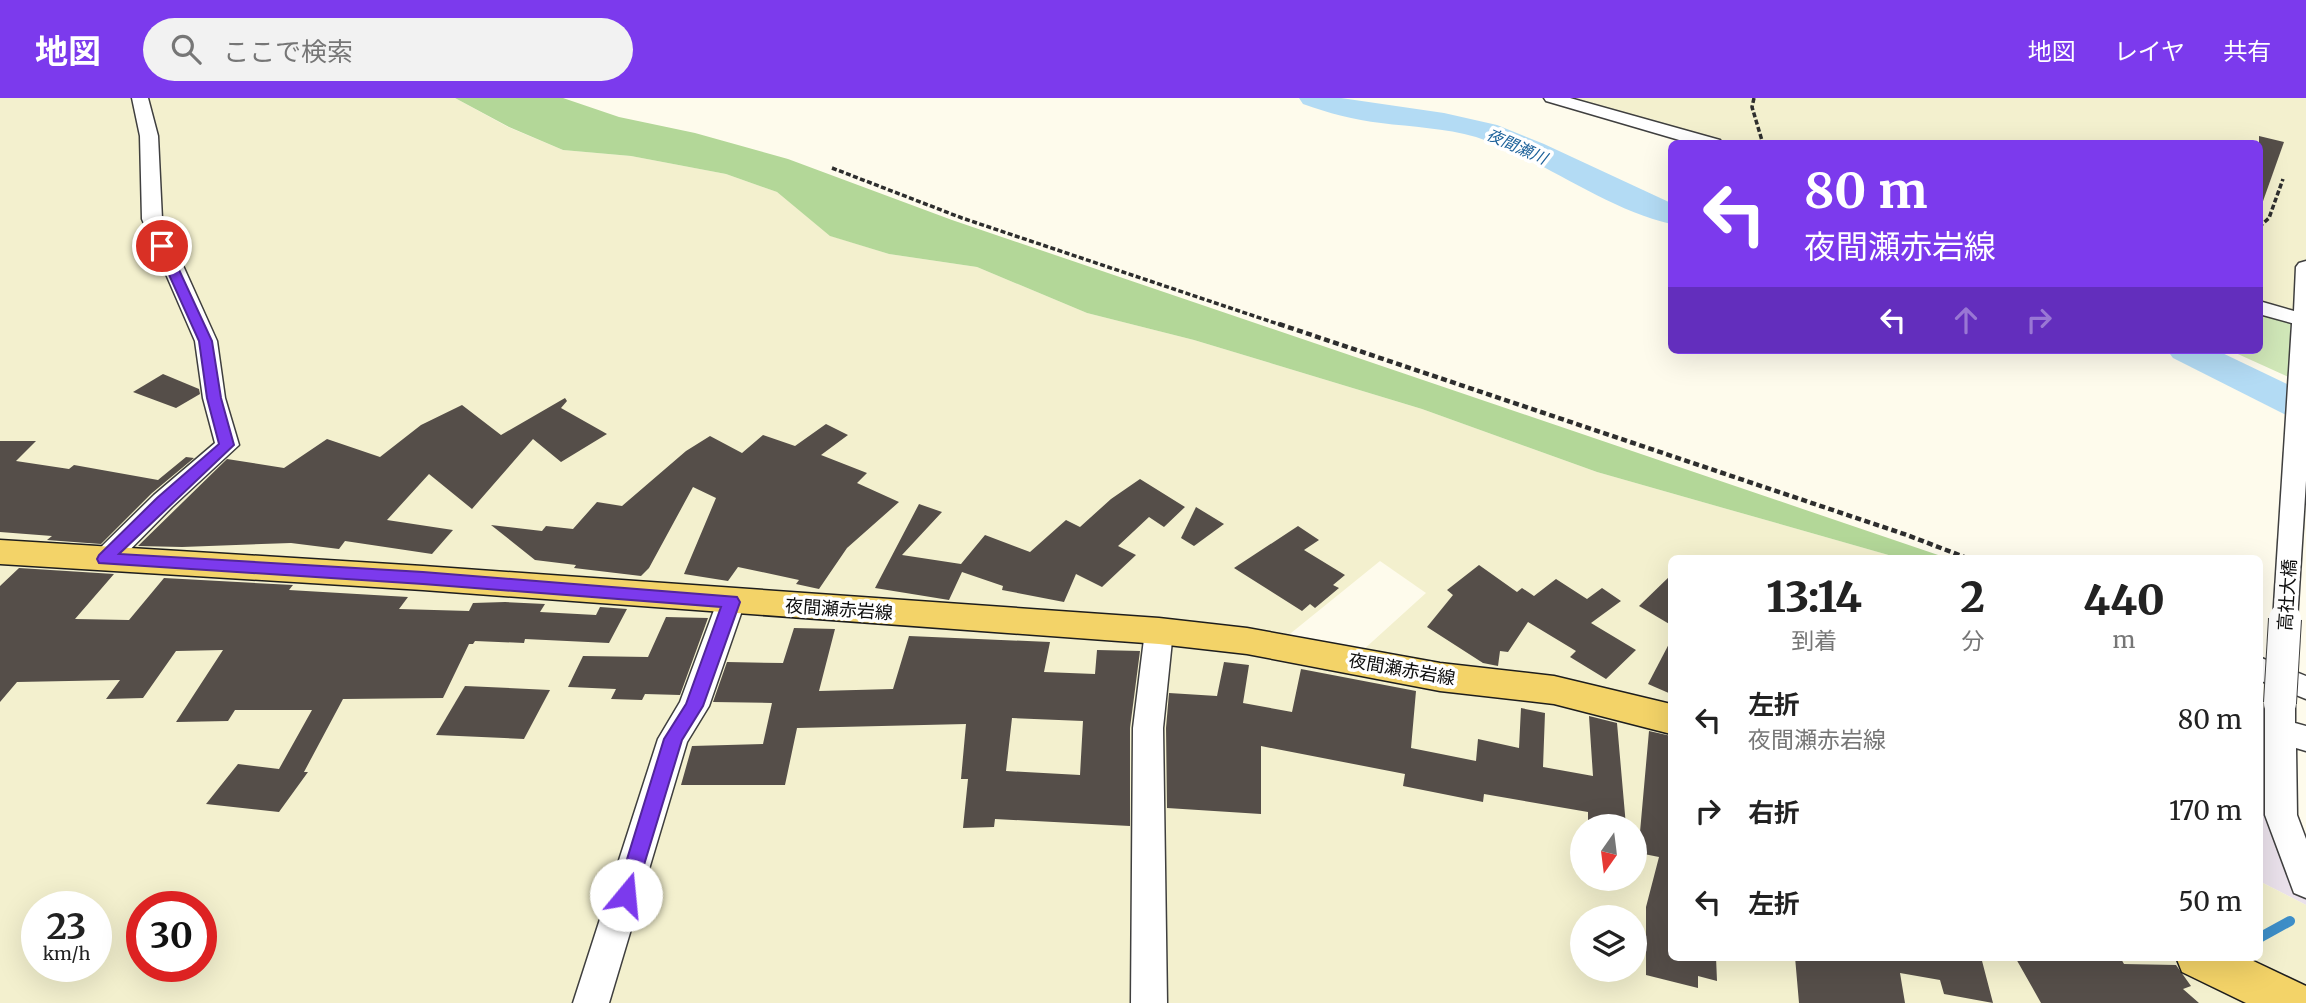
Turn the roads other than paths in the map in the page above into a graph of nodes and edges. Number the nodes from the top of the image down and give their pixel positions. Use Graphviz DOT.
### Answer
graph roads {
  1 [pos="140,98"];
  2 [pos="1552,98"];
  3 [pos="1700,140"];
  4 [pos="2306,267"];
  5 [pos="2263,308"];
  6 [pos="2305,320"];
  7 [pos="0,552"];
  8 [pos="105,559"];
  9 [pos="731,602"];
  10 [pos="1159,631"];
  11 [pos="2263,674"];
  12 [pos="2293,715"];
  13 [pos="1668,718"];
  14 [pos="2306,883"];
  15 [pos="2205,961"];
  16 [pos="591,1003"];
  17 [pos="1149,1003"];
  18 [pos="2294,1003"];
  1 -- 8 [label="street"];
  2 -- 3 [label="street"];
  4 -- 6 [label="street, 高社大橋"];
  5 -- 6 [label="street"];
  6 -- 12 [label="street, 高社大橋, bridge"];
  7 -- 8 [label="main road, 夜間瀬赤岩線"];
  8 -- 9 [label="main road, 夜間瀬赤岩線"];
  9 -- 10 [label="main road, 夜間瀬赤岩線"];
  9 -- 16 [label="street"];
  10 -- 13 [label="main road, 夜間瀬赤岩線"];
  10 -- 17 [label="street"];
  11 -- 12 [label="street"];
  12 -- 14 [label="street, 高社大橋"];
  15 -- 18 [label="main road"];
}
